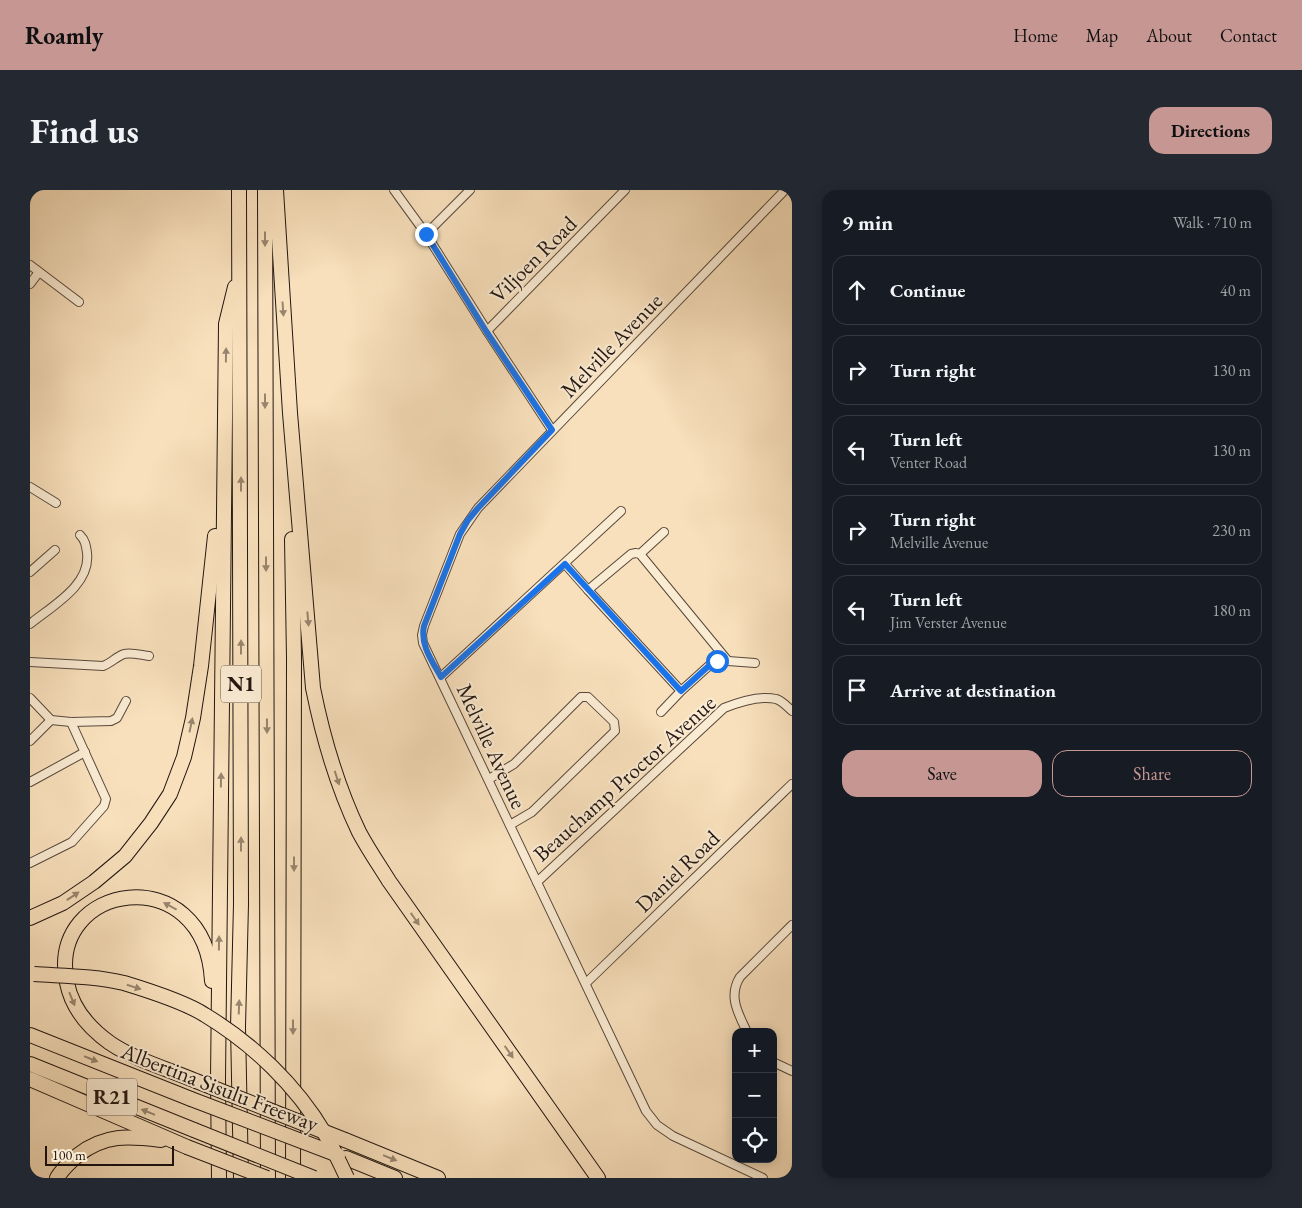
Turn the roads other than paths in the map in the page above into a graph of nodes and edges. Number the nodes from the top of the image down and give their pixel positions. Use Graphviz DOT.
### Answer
graph roads {
  1 [pos="239,190"];
  2 [pos="265,190"];
  3 [pos="276,190"];
  4 [pos="394,190"];
  5 [pos="470,190"];
  6 [pos="625,190"];
  7 [pos="785,190"];
  8 [pos="426,234"];
  9 [pos="240,264"];
  10 [pos="30,265"];
  11 [pos="39,272"];
  12 [pos="30,284"];
  13 [pos="79,302"];
  14 [pos="486,331"];
  15 [pos="290,413"];
  16 [pos="552,430"];
  17 [pos="224,456"];
  18 [pos="30,487"];
  19 [pos="56,503"];
  20 [pos="621,511"];
  21 [pos="664,532"];
  22 [pos="80,535"];
  23 [pos="55,550"];
  24 [pos="640,554"];
  25 [pos="565,564"];
  26 [pos="30,572"];
  27 [pos="588,590"];
  28 [pos="30,624"];
  29 [pos="148,656"];
  30 [pos="728,661"];
  31 [pos="30,662"];
  32 [pos="755,663"];
  33 [pos="441,677"];
  34 [pos="681,691"];
  35 [pos="30,698"];
  36 [pos="126,701"];
  37 [pos="792,711"];
  38 [pos="661,712"];
  39 [pos="51,720"];
  40 [pos="71,722"];
  41 [pos="30,741"];
  42 [pos="85,752"];
  43 [pos="489,779"];
  44 [pos="30,782"];
  45 [pos="792,784"];
  46 [pos="510,825"];
  47 [pos="30,863"];
  48 [pos="537,882"];
  49 [pos="30,918"];
  50 [pos="792,925"];
  51 [pos="32,974"];
  52 [pos="586,983"];
  53 [pos="745,1028"];
  54 [pos="30,1034"];
  55 [pos="30,1064"];
  56 [pos="777,1064"];
  57 [pos="792,1071"];
  58 [pos="30,1078"];
  59 [pos="218,1079"];
  60 [pos="185,1146"];
  61 [pos="219,1173"];
  62 [pos="57,1178"];
  63 [pos="242,1178"];
  64 [pos="268,1178"];
  65 [pos="293,1178"];
  66 [pos="314,1178"];
  67 [pos="347,1178"];
  68 [pos="395,1178"];
  69 [pos="438,1178"];
  70 [pos="598,1178"];
  71 [pos="763,1178"];
  1 -- 9 [label="highway, N1"];
  2 -- 64 [label="highway, N1, one-way"];
  3 -- 15 [label="highway, one-way"];
  4 -- 8 [label="street"];
  5 -- 8 [label="street"];
  6 -- 14 [label="street, Viljoen Road"];
  7 -- 16 [label="street, Melville Avenue"];
  8 -- 14 [label="street"];
  17 -- 9 [label="highway, one-way"];
  63 -- 9 [label="highway, N1, one-way"];
  10 -- 11 [label="street"];
  11 -- 12 [label="street"];
  11 -- 13 [label="street"];
  14 -- 16 [label="street"];
  15 -- 65 [label="highway, one-way"];
  15 -- 70 [label="highway, one-way"];
  16 -- 33 [label="street, Melville Avenue"];
  49 -- 17 [label="highway, one-way"];
  59 -- 17 [label="highway, one-way"];
  18 -- 19 [label="street"];
  20 -- 25 [label="street"];
  21 -- 24 [label="street"];
  22 -- 28 [label="street"];
  23 -- 26 [label="street"];
  24 -- 27 [label="street"];
  24 -- 30 [label="street"];
  25 -- 27 [label="street"];
  25 -- 33 [label="street"];
  27 -- 34 [label="street"];
  29 -- 31 [label="street"];
  30 -- 32 [label="street"];
  30 -- 34 [label="street"];
  33 -- 43 [label="street, Melville Avenue"];
  34 -- 38 [label="street"];
  35 -- 39 [label="street"];
  36 -- 40 [label="street"];
  37 -- 48 [label="street, Beauchamp Proctor Avenue"];
  39 -- 40 [label="street"];
  39 -- 41 [label="street"];
  40 -- 42 [label="street"];
  42 -- 44 [label="street"];
  42 -- 47 [label="street"];
  43 -- 46 [label="street, Melville Avenue"];
  43 -- 46 [label="street"];
  45 -- 52 [label="street, Daniel Road"];
  46 -- 48 [label="street, Melville Avenue"];
  48 -- 52 [label="street, Melville Avenue"];
  50 -- 53 [label="street"];
  51 -- 67 [label="highway, one-way, bridge"];
  52 -- 71 [label="street, Melville Avenue"];
  54 -- 68 [label="highway, Albertina Sisulu Freeway / R21, one-way, bridge"];
  66 -- 55 [label="highway, R21, one-way, bridge"];
  56 -- 57 [label="street"];
  58 -- 60 [label="highway"];
  59 -- 61 [label="highway"];
  59 -- 69 [label="highway, one-way, bridge"];
  60 -- 62 [label="highway"];
  60 -- 64 [label="highway, bridge"];
}
